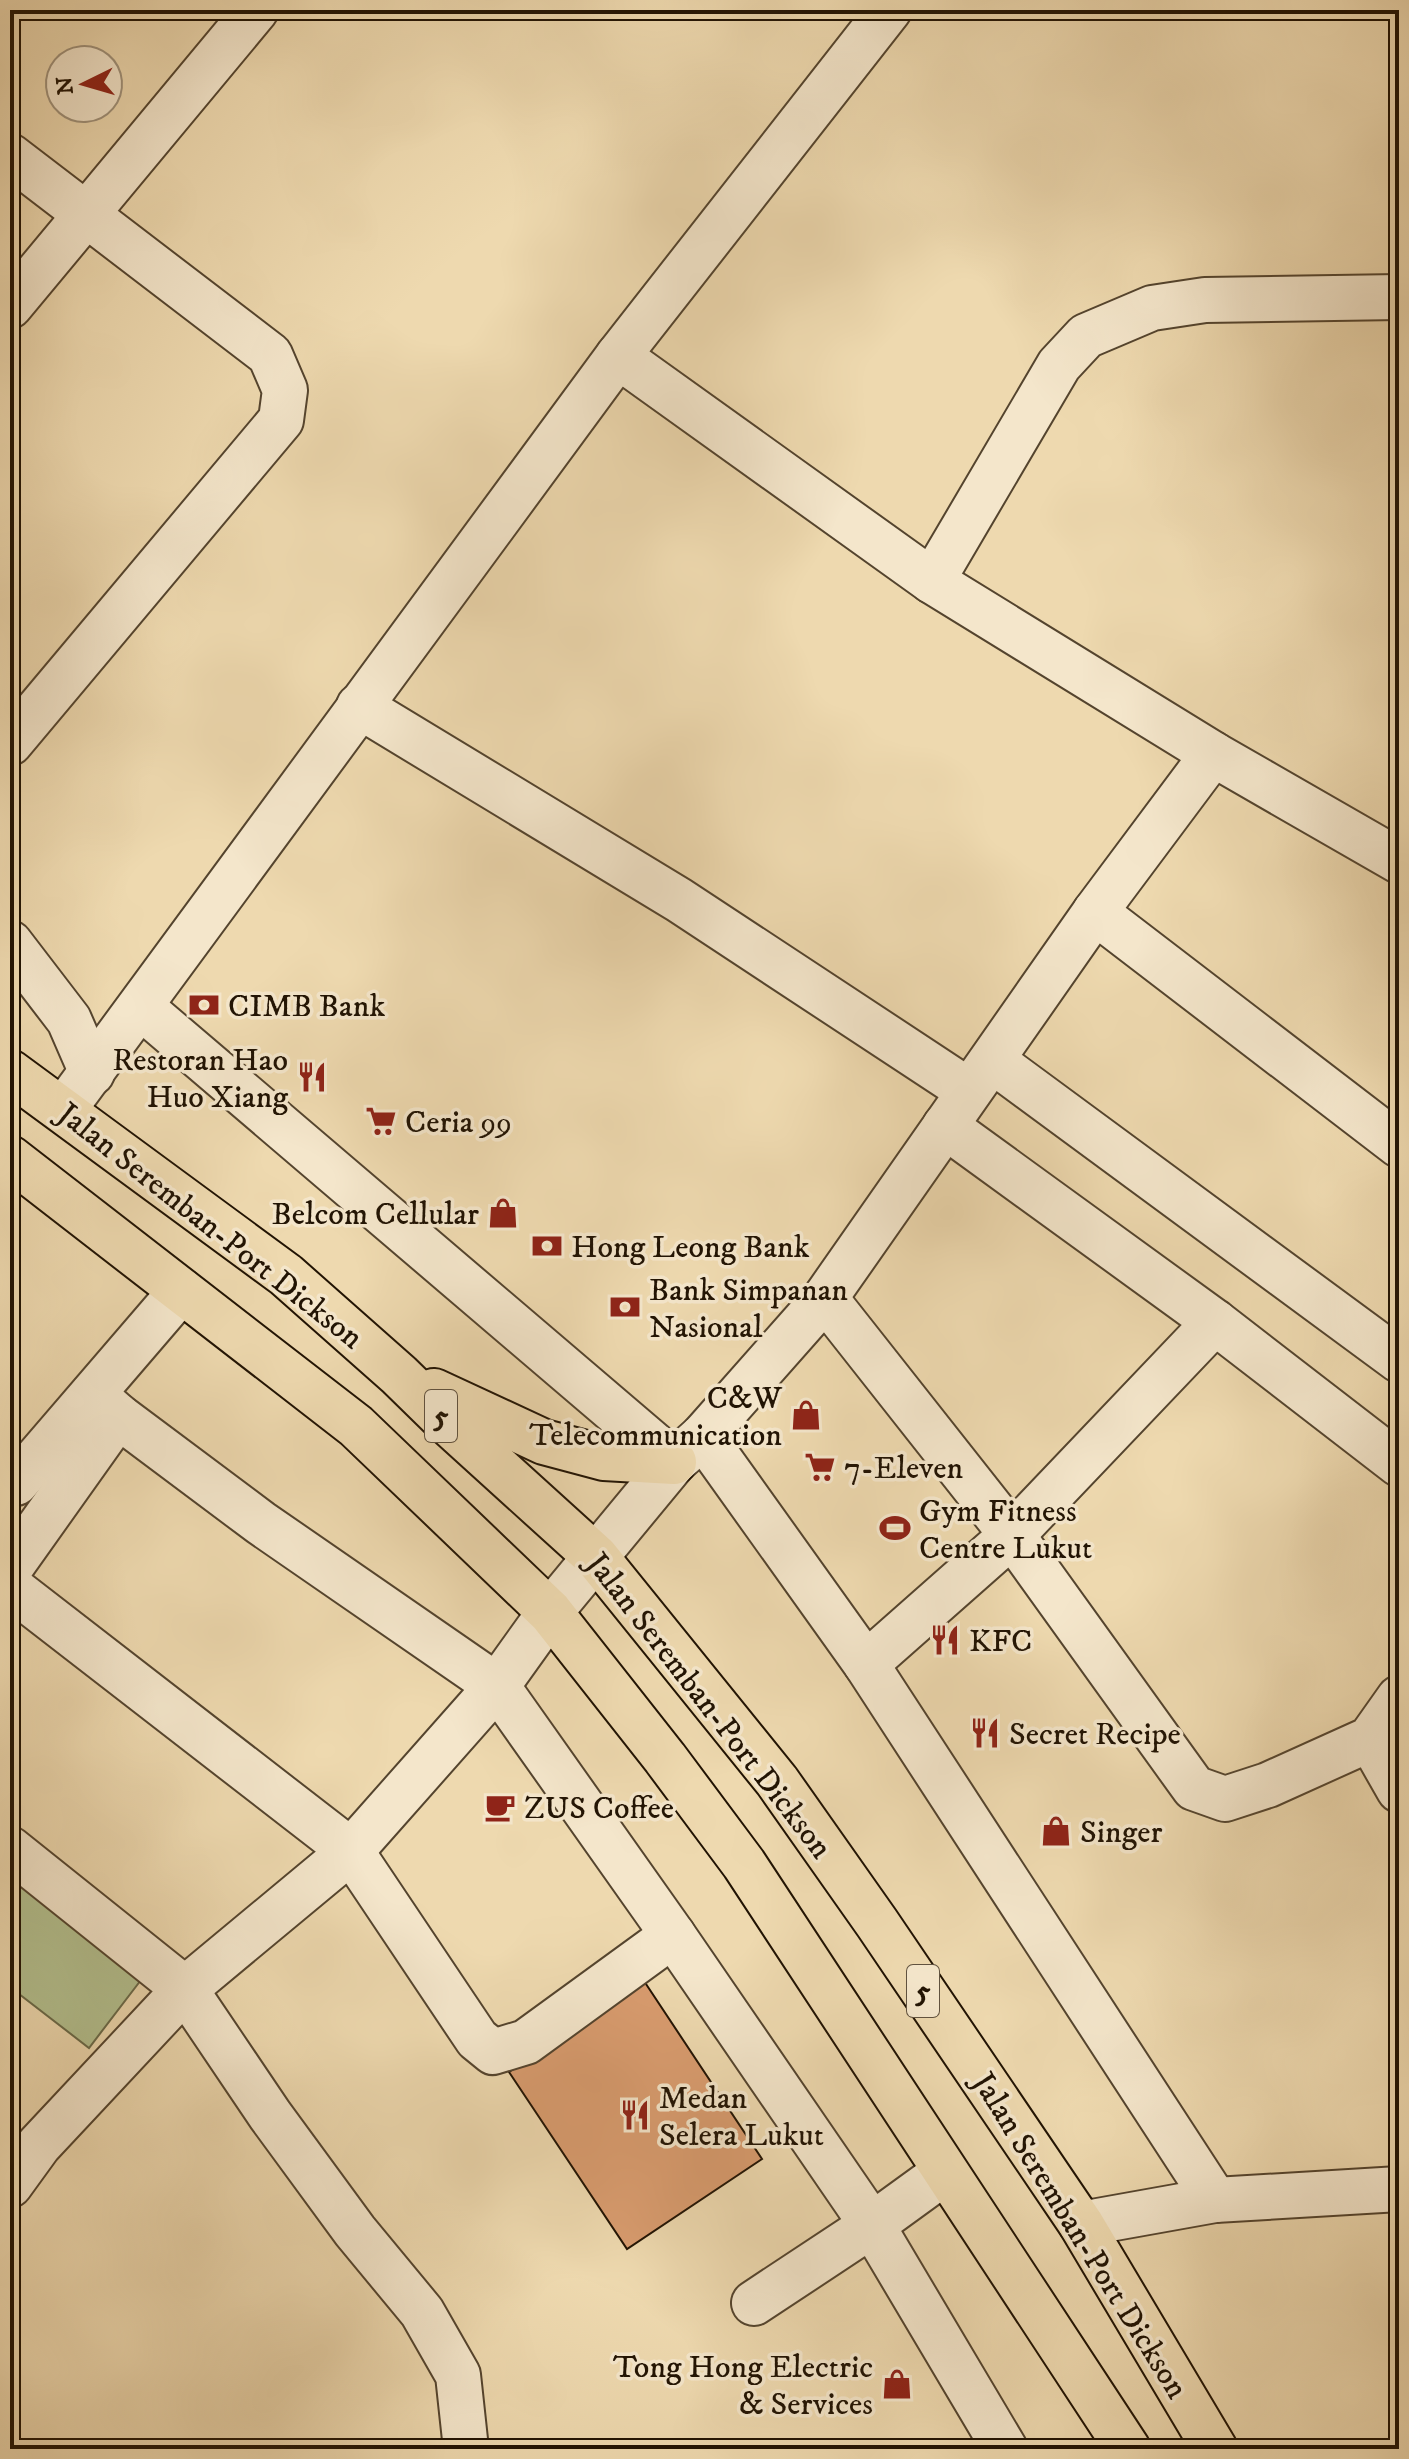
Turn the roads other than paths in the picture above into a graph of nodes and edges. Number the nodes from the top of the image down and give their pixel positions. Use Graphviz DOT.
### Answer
graph roads {
  1 [pos="256,10"];
  2 [pos="889,10"];
  3 [pos="10,156"];
  4 [pos="86,214"];
  5 [pos="1399,297"];
  6 [pos="10,306"];
  7 [pos="618,356"];
  8 [pos="932,581"];
  9 [pos="359,706"];
  10 [pos="10,743"];
  11 [pos="1213,754"];
  12 [pos="1399,861"];
  13 [pos="1095,912"];
  14 [pos="10,943"];
  15 [pos="141,1007"];
  16 [pos="10,1072"];
  17 [pos="92,1073"];
  18 [pos="981,1076"];
  19 [pos="64,1109"];
  20 [pos="945,1126"];
  21 [pos="1399,1145"];
  22 [pos="10,1158"];
  23 [pos="181,1291"];
  24 [pos="825,1298"];
  25 [pos="1215,1322"];
  26 [pos="1399,1360"];
  27 [pos="399,1375"];
  28 [pos="106,1405"];
  29 [pos="688,1449"];
  30 [pos="1399,1464"];
  31 [pos="10,1478"];
  32 [pos="1012,1535"];
  33 [pos="596,1557"];
  34 [pos="10,1568"];
  35 [pos="10,1587"];
  36 [pos="550,1612"];
  37 [pos="866,1664"];
  38 [pos="497,1686"];
  39 [pos="1399,1698"];
  40 [pos="1370,1739"];
  41 [pos="1399,1790"];
  42 [pos="10,1849"];
  43 [pos="351,1851"];
  44 [pos="673,1935"];
  45 [pos="185,1989"];
  46 [pos="24,2134"];
  47 [pos="945,2172"];
  48 [pos="10,2185"];
  49 [pos="1399,2189"];
  50 [pos="1215,2200"];
  51 [pos="1081,2224"];
  52 [pos="872,2225"];
  53 [pos="754,2303"];
  54 [pos="466,2449"];
  55 [pos="1005,2449"];
  56 [pos="1128,2449"];
  57 [pos="1215,2449"];
  1 -- 4 [label="street"];
  2 -- 7 [label="street"];
  3 -- 4 [label="street"];
  4 -- 6 [label="street"];
  4 -- 10 [label="street"];
  5 -- 8 [label="street"];
  7 -- 8 [label="street"];
  7 -- 9 [label="street"];
  8 -- 11 [label="street"];
  9 -- 15 [label="street"];
  9 -- 18 [label="street"];
  11 -- 12 [label="street"];
  11 -- 13 [label="street"];
  13 -- 18 [label="street"];
  13 -- 21 [label="street"];
  14 -- 17 [label="street"];
  15 -- 17 [label="street"];
  15 -- 29 [label="street"];
  16 -- 19 [label="highway, Jalan Seremban-Port Dickson / 5"];
  17 -- 19 [label="street"];
  18 -- 20 [label="street"];
  18 -- 26 [label="street"];
  19 -- 27 [label="highway, Jalan Seremban-Port Dickson / 5"];
  20 -- 24 [label="street"];
  20 -- 25 [label="street"];
  22 -- 23 [label="highway, 5"];
  23 -- 28 [label="street"];
  23 -- 36 [label="highway, 5"];
  24 -- 29 [label="street"];
  24 -- 32 [label="street"];
  25 -- 30 [label="street"];
  25 -- 32 [label="street"];
  27 -- 29 [label="highway"];
  27 -- 33 [label="highway, Jalan Seremban-Port Dickson / 5"];
  28 -- 31 [label="street"];
  28 -- 34 [label="street"];
  28 -- 38 [label="street"];
  29 -- 33 [label="street"];
  29 -- 37 [label="street"];
  32 -- 37 [label="street"];
  32 -- 40 [label="street"];
  33 -- 36 [label="street"];
  33 -- 51 [label="highway, Jalan Seremban-Port Dickson / 5"];
  35 -- 43 [label="street"];
  36 -- 38 [label="street"];
  36 -- 47 [label="highway, 5"];
  37 -- 50 [label="street"];
  38 -- 43 [label="street"];
  38 -- 44 [label="street"];
  39 -- 40 [label="street"];
  40 -- 41 [label="street"];
  42 -- 45 [label="street"];
  43 -- 44 [label="street"];
  43 -- 45 [label="street"];
  44 -- 52 [label="street"];
  45 -- 46 [label="street"];
  45 -- 54 [label="street"];
  46 -- 48 [label="street"];
  47 -- 52 [label="street"];
  47 -- 56 [label="highway, 5"];
  49 -- 50 [label="street"];
  50 -- 51 [label="street"];
  51 -- 57 [label="highway, Jalan Seremban-Port Dickson / 5"];
  52 -- 53 [label="street"];
  52 -- 55 [label="street"];
}
